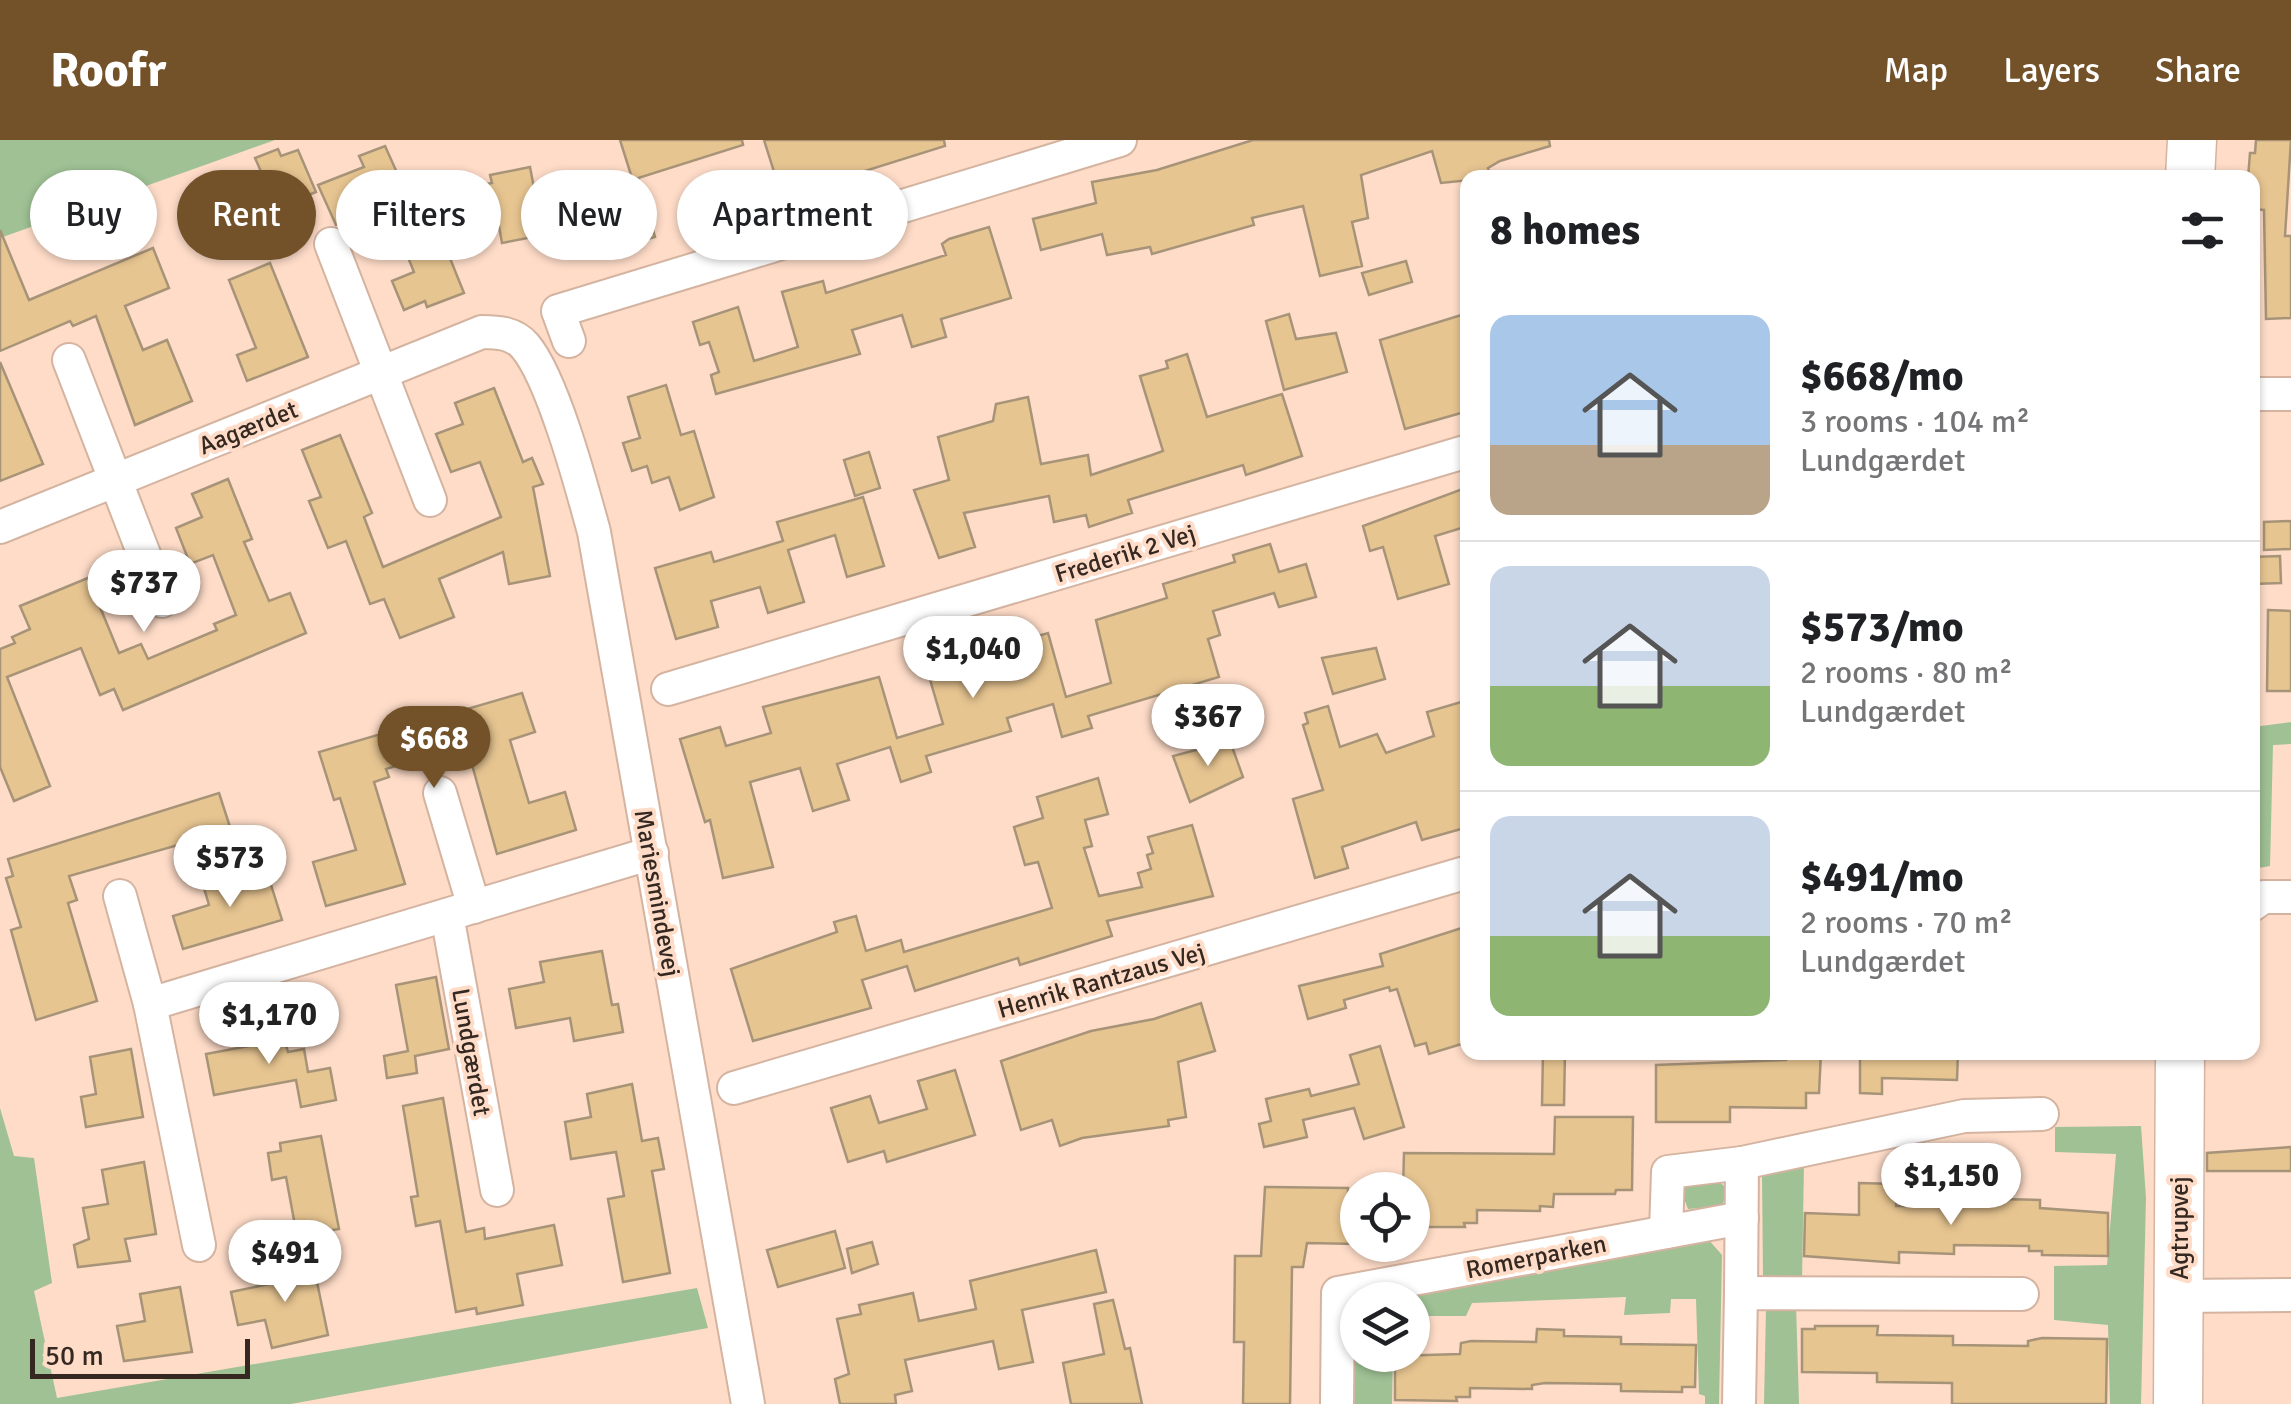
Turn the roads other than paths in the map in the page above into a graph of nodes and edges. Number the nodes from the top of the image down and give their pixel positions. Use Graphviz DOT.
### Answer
graph roads {
  1 [pos="1120,140"];
  2 [pos="2192,140"];
  3 [pos="2190,170"];
  4 [pos="331,244"];
  5 [pos="570,341"];
  6 [pos="69,360"];
  7 [pos="381,373"];
  8 [pos="545,387"];
  9 [pos="2260,394"];
  10 [pos="2291,394"];
  11 [pos="1460,453"];
  12 [pos="115,480"];
  13 [pos="430,500"];
  14 [pos="0,527"];
  15 [pos="162,601"];
  16 [pos="668,688"];
  17 [pos="440,793"];
  18 [pos="652,854"];
  19 [pos="1460,874"];
  20 [pos="120,896"];
  21 [pos="2291,897"];
  22 [pos="2260,899"];
  23 [pos="461,911"];
  24 [pos="150,1004"];
  25 [pos="2180,1060"];
  26 [pos="734,1088"];
  27 [pos="2042,1114"];
  28 [pos="1742,1163"];
  29 [pos="497,1190"];
  30 [pos="1742,1218"];
  31 [pos="1666,1232"];
  32 [pos="199,1245"];
  33 [pos="1741,1293"];
  34 [pos="2022,1294"];
  35 [pos="2291,1295"];
  36 [pos="2178,1296"];
  37 [pos="748,1404"];
  38 [pos="1337,1404"];
  39 [pos="1740,1404"];
  40 [pos="2178,1404"];
  1 -- 5 [label="street"];
  2 -- 3 [label="street"];
  4 -- 7 [label="street"];
  6 -- 12 [label="street"];
  7 -- 8 [label="street, Aagærdet"];
  7 -- 12 [label="street, Aagærdet"];
  7 -- 13 [label="street"];
  8 -- 18 [label="street, Mariesmindevej"];
  9 -- 10 [label="street"];
  11 -- 16 [label="street, Frederik 2 Vej"];
  12 -- 14 [label="street, Aagærdet"];
  12 -- 15 [label="street"];
  17 -- 23 [label="street, Lundgærdet"];
  18 -- 23 [label="street"];
  18 -- 37 [label="street, Mariesmindevej"];
  19 -- 26 [label="street, Henrik Rantzaus Vej"];
  20 -- 24 [label="street"];
  21 -- 22 [label="street"];
  23 -- 24 [label="street"];
  23 -- 29 [label="street, Lundgærdet"];
  24 -- 32 [label="street"];
  25 -- 36 [label="street, Agtrupvej"];
  27 -- 28 [label="street"];
  28 -- 30 [label="street"];
  28 -- 31 [label="street"];
  30 -- 31 [label="street, Romerparken"];
  30 -- 33 [label="street"];
  31 -- 38 [label="street, Romerparken"];
  33 -- 34 [label="street"];
  33 -- 39 [label="street"];
  35 -- 36 [label="street"];
  36 -- 40 [label="street, Agtrupvej"];
}
